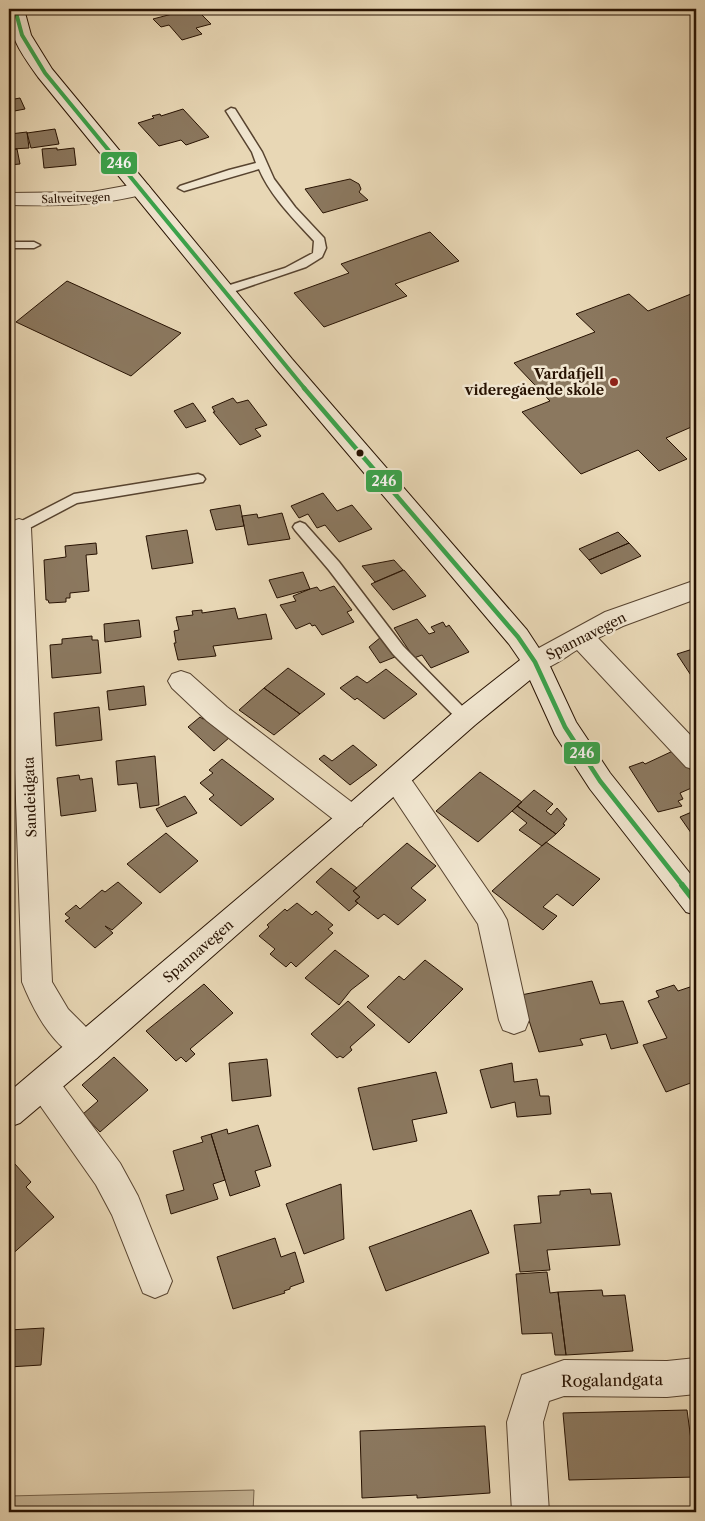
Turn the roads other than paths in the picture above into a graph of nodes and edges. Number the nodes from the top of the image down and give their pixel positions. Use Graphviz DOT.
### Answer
graph roads {
  1 [pos="15,9"];
  2 [pos="231,111"];
  3 [pos="262,165"];
  4 [pos="184,188"];
  5 [pos="141,189"];
  6 [pos="9,199"];
  7 [pos="9,245"];
  8 [pos="34,246"];
  9 [pos="224,291"];
  10 [pos="198,479"];
  11 [pos="300,527"];
  12 [pos="20,528"];
  13 [pos="696,589"];
  14 [pos="580,636"];
  15 [pos="535,662"];
  16 [pos="181,681"];
  17 [pos="465,718"];
  18 [pos="696,759"];
  19 [pos="396,780"];
  20 [pos="352,818"];
  21 [pos="696,903"];
  22 [pos="514,1020"];
  23 [pos="86,1048"];
  24 [pos="44,1084"];
  25 [pos="9,1112"];
  26 [pos="155,1281"];
  27 [pos="696,1376"];
  28 [pos="530,1512"];
  1 -- 5 [label="street"];
  2 -- 3 [label="lane"];
  3 -- 4 [label="lane"];
  3 -- 9 [label="lane"];
  5 -- 6 [label="street, Saltveitvegen"];
  5 -- 9 [label="street"];
  7 -- 8 [label="lane"];
  9 -- 15 [label="street"];
  10 -- 12 [label="lane"];
  11 -- 17 [label="lane"];
  12 -- 23 [label="street, Sandeidgata"];
  13 -- 14 [label="street, Spannavegen"];
  14 -- 15 [label="street, Spannavegen"];
  14 -- 18 [label="street"];
  15 -- 17 [label="street, Spannavegen"];
  15 -- 21 [label="street"];
  16 -- 20 [label="street"];
  17 -- 19 [label="street, Spannavegen"];
  19 -- 20 [label="street, Spannavegen"];
  19 -- 22 [label="street"];
  20 -- 23 [label="street, Spannavegen"];
  23 -- 24 [label="street, Spannavegen"];
  24 -- 25 [label="street, Spannavegen"];
  24 -- 26 [label="street"];
  27 -- 28 [label="street, Rogalandgata"];
}
